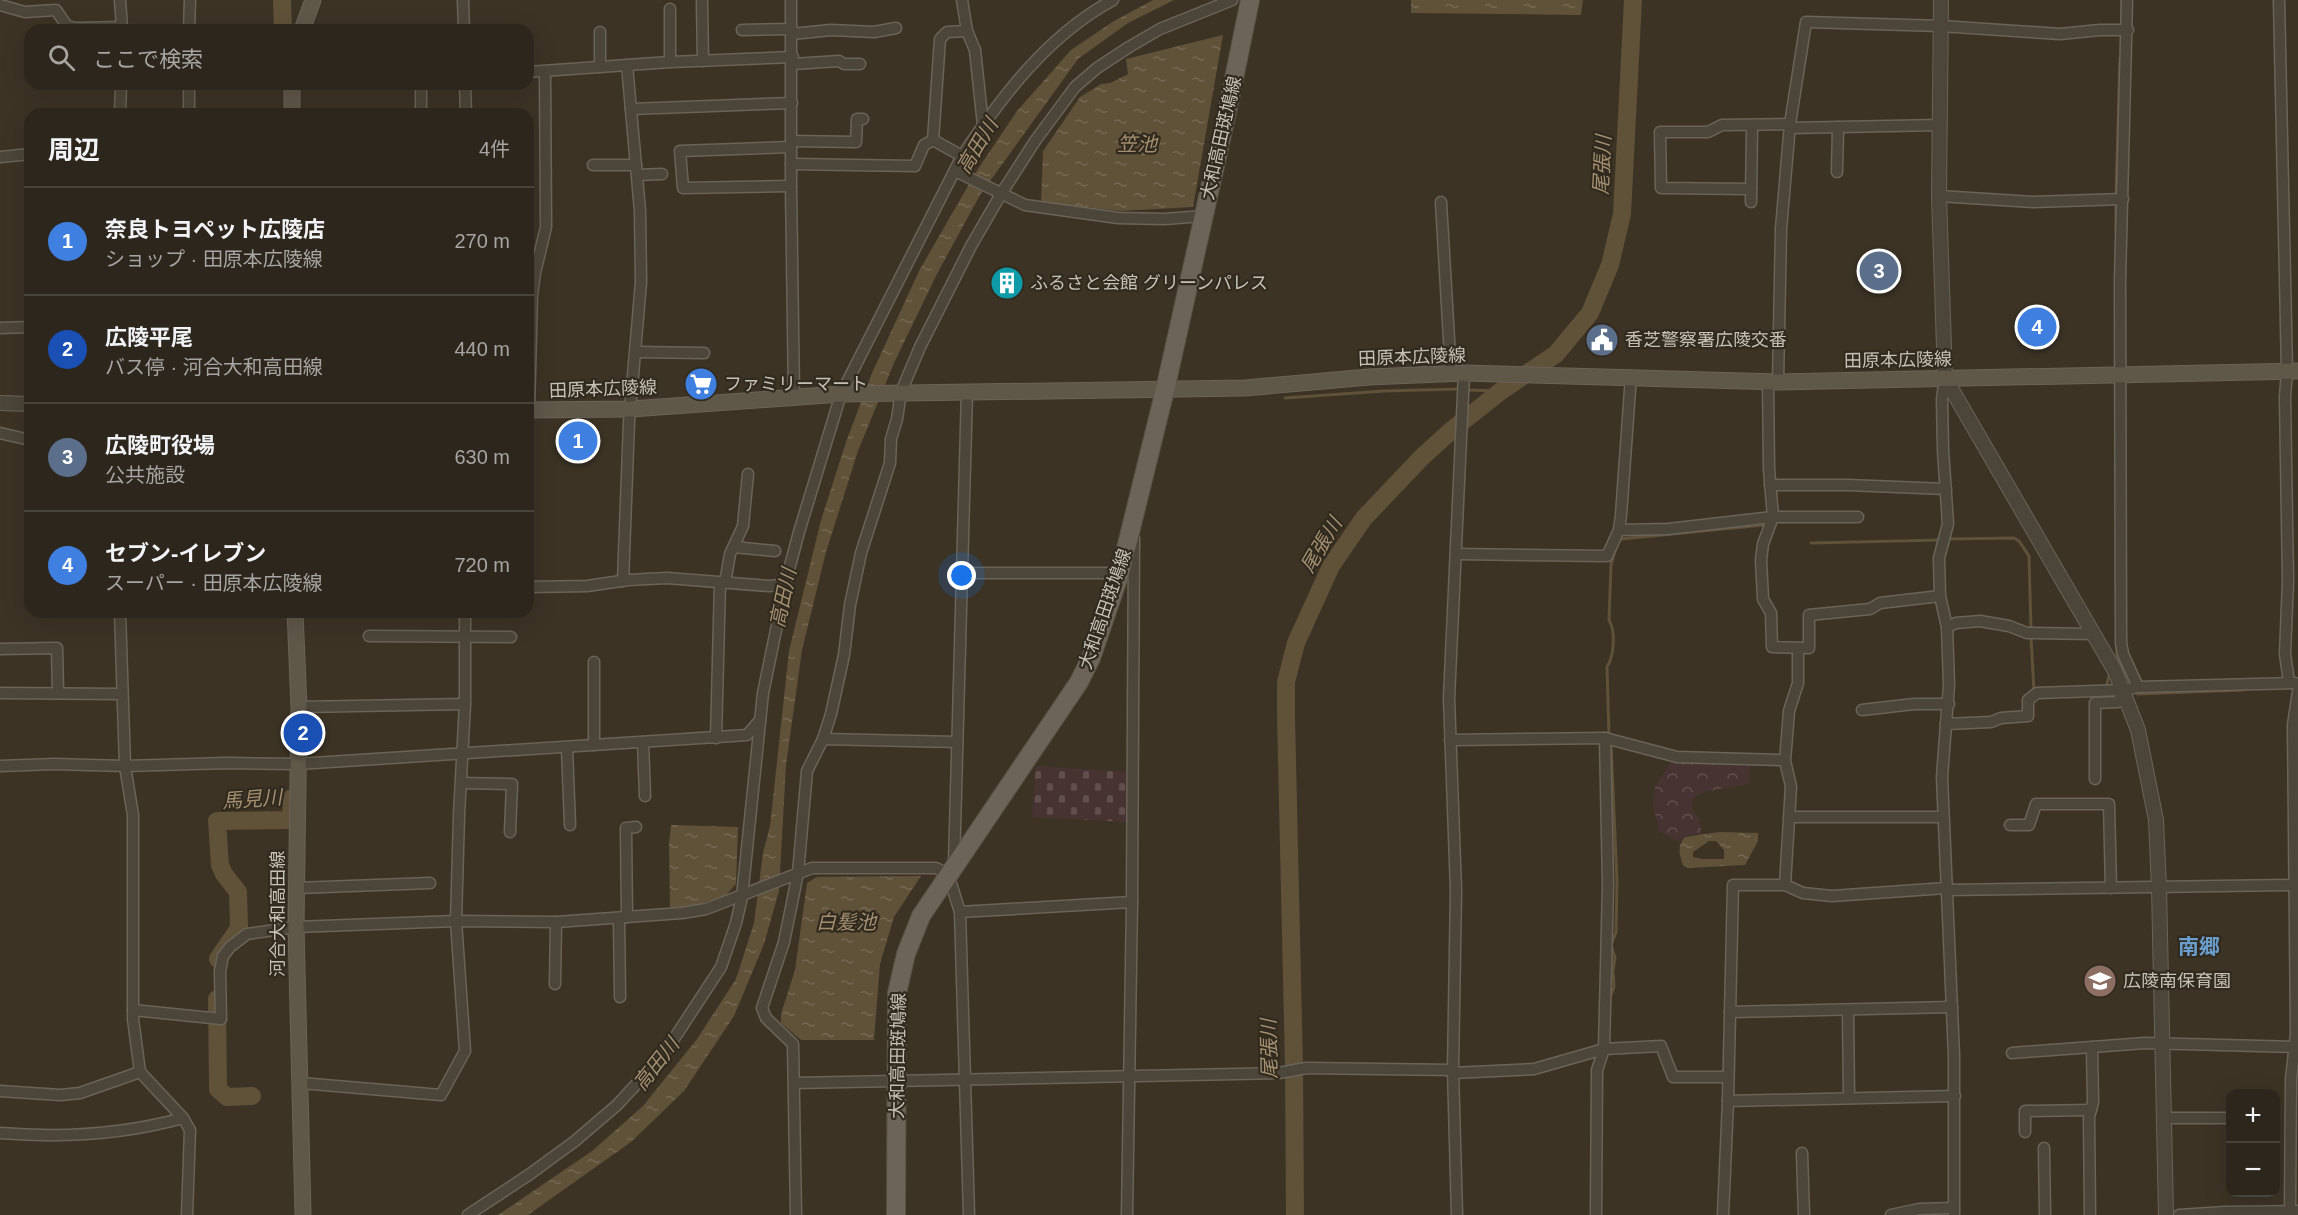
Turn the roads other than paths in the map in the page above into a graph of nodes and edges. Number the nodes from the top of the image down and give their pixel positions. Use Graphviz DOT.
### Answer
graph roads {
  1 [pos="120,0"];
  2 [pos="190,0"];
  3 [pos="312,0"];
  4 [pos="463,0"];
  5 [pos="791,0"];
  6 [pos="962,0"];
  7 [pos="1113,0"];
  8 [pos="1232,0"];
  9 [pos="1250,0"];
  10 [pos="1941,0"];
  11 [pos="2127,0"];
  12 [pos="2278,0"];
  13 [pos="702,3"];
  14 [pos="0,5"];
  15 [pos="670,9"];
  16 [pos="66,24"];
  17 [pos="122,24"];
  18 [pos="189,24"];
  19 [pos="304,24"];
  20 [pos="464,24"];
  21 [pos="1941,26"];
  22 [pos="896,28"];
  23 [pos="742,30"];
  24 [pos="2122,30"];
  25 [pos="967,31"];
  26 [pos="600,32"];
  27 [pos="792,32"];
  28 [pos="703,61"];
  29 [pos="793,61"];
  30 [pos="670,62"];
  31 [pos="860,64"];
  32 [pos="627,65"];
  33 [pos="600,68"];
  34 [pos="534,72"];
  35 [pos="545,72"];
  36 [pos="121,90"];
  37 [pos="189,90"];
  38 [pos="292,90"];
  39 [pos="421,90"];
  40 [pos="465,90"];
  41 [pos="792,103"];
  42 [pos="120,108"];
  43 [pos="189,108"];
  44 [pos="292,108"];
  45 [pos="421,108"];
  46 [pos="466,108"];
  47 [pos="632,110"];
  48 [pos="863,119"];
  49 [pos="983,125"];
  50 [pos="1752,125"];
  51 [pos="1939,125"];
  52 [pos="1790,126"];
  53 [pos="1838,127"];
  54 [pos="933,140"];
  55 [pos="791,144"];
  56 [pos="24,154"];
  57 [pos="0,156"];
  58 [pos="962,156"];
  59 [pos="791,164"];
  60 [pos="593,165"];
  61 [pos="636,170"];
  62 [pos="1837,172"];
  63 [pos="960,173"];
  64 [pos="662,174"];
  65 [pos="791,186"];
  66 [pos="1751,189"];
  67 [pos="1000,193"];
  68 [pos="1939,196"];
  69 [pos="2118,200"];
  70 [pos="1441,202"];
  71 [pos="1751,202"];
  72 [pos="1203,216"];
  73 [pos="534,286"];
  74 [pos="24,327"];
  75 [pos="0,328"];
  76 [pos="636,352"];
  77 [pos="704,353"];
  78 [pos="2293,371"];
  79 [pos="2120,374"];
  80 [pos="1631,376"];
  81 [pos="1945,378"];
  82 [pos="1773,382"];
  83 [pos="1461,386"];
  84 [pos="1164,390"];
  85 [pos="967,391"];
  86 [pos="898,392"];
  87 [pos="844,394"];
  88 [pos="794,396"];
  89 [pos="0,403"];
  90 [pos="24,404"];
  91 [pos="631,408"];
  92 [pos="534,410"];
  93 [pos="0,433"];
  94 [pos="24,439"];
  95 [pos="748,474"];
  96 [pos="1770,485"];
  97 [pos="1946,489"];
  98 [pos="1773,517"];
  99 [pos="1858,517"];
  100 [pos="1133,518"];
  101 [pos="1619,530"];
  102 [pos="734,547"];
  103 [pos="775,551"];
  104 [pos="1457,554"];
  105 [pos="961,573"];
  106 [pos="1120,573"];
  107 [pos="787,577"];
  108 [pos="623,581"];
  109 [pos="722,583"];
  110 [pos="534,587"];
  111 [pos="1940,596"];
  112 [pos="120,618"];
  113 [pos="295,618"];
  114 [pos="465,618"];
  115 [pos="1947,627"];
  116 [pos="2094,634"];
  117 [pos="369,636"];
  118 [pos="465,637"];
  119 [pos="511,637"];
  120 [pos="1798,648"];
  121 [pos="0,649"];
  122 [pos="594,662"];
  123 [pos="2294,683"];
  124 [pos="2121,689"];
  125 [pos="2298,692"];
  126 [pos="0,693"];
  127 [pos="58,693"];
  128 [pos="122,694"];
  129 [pos="465,704"];
  130 [pos="1949,704"];
  131 [pos="298,706"];
  132 [pos="1862,710"];
  133 [pos="760,720"];
  134 [pos="1946,724"];
  135 [pos="716,738"];
  136 [pos="1605,738"];
  137 [pos="823,739"];
  138 [pos="1450,740"];
  139 [pos="643,742"];
  140 [pos="957,742"];
  141 [pos="594,745"];
  142 [pos="567,748"];
  143 [pos="463,753"];
  144 [pos="1780,760"];
  145 [pos="292,764"];
  146 [pos="0,766"];
  147 [pos="125,766"];
  148 [pos="2094,779"];
  149 [pos="461,783"];
  150 [pos="645,796"];
  151 [pos="1790,817"];
  152 [pos="1942,817"];
  153 [pos="570,825"];
  154 [pos="2010,825"];
  155 [pos="636,828"];
  156 [pos="510,832"];
  157 [pos="951,870"];
  158 [pos="795,875"];
  159 [pos="430,883"];
  160 [pos="1785,885"];
  161 [pos="2295,885"];
  162 [pos="297,888"];
  163 [pos="2110,888"];
  164 [pos="2159,888"];
  165 [pos="1946,889"];
  166 [pos="747,895"];
  167 [pos="1132,902"];
  168 [pos="960,912"];
  169 [pos="623,918"];
  170 [pos="456,921"];
  171 [pos="556,922"];
  172 [pos="296,927"];
  173 [pos="555,984"];
  174 [pos="620,997"];
  175 [pos="1952,1007"];
  176 [pos="133,1010"];
  177 [pos="1848,1010"];
  178 [pos="1730,1012"];
  179 [pos="2163,1043"];
  180 [pos="2092,1047"];
  181 [pos="2295,1047"];
  182 [pos="1604,1049"];
  183 [pos="2012,1053"];
  184 [pos="1453,1071"];
  185 [pos="140,1072"];
  186 [pos="1130,1076"];
  187 [pos="1728,1077"];
  188 [pos="965,1079"];
  189 [pos="896,1080"];
  190 [pos="301,1083"];
  191 [pos="794,1083"];
  192 [pos="0,1091"];
  193 [pos="1955,1096"];
  194 [pos="2294,1096"];
  195 [pos="1849,1098"];
  196 [pos="1728,1101"];
  197 [pos="2091,1110"];
  198 [pos="183,1118"];
  199 [pos="2164,1118"];
  200 [pos="2226,1118"];
  201 [pos="2025,1132"];
  202 [pos="0,1133"];
  203 [pos="2044,1148"];
  204 [pos="1802,1153"];
  205 [pos="2294,1211"];
  206 [pos="1954,1212"];
  207 [pos="187,1215"];
  208 [pos="303,1215"];
  209 [pos="468,1215"];
  210 [pos="796,1215"];
  211 [pos="896,1215"];
  212 [pos="969,1215"];
  213 [pos="1127,1215"];
  214 [pos="1457,1215"];
  215 [pos="1596,1215"];
  216 [pos="1723,1215"];
  217 [pos="1804,1215"];
  218 [pos="1891,1215"];
  219 [pos="2045,1215"];
  220 [pos="2090,1215"];
  221 [pos="2166,1215"];
  222 [pos="2179,1215"];
  1 -- 17 [label="street"];
  2 -- 18 [label="street"];
  3 -- 19 [label="main road"];
  4 -- 20 [label="street"];
  5 -- 27 [label="street"];
  6 -- 25 [label="street"];
  7 -- 49 [label="street"];
  8 -- 67 [label="street"];
  9 -- 72 [label="main road, 大和高田斑鳩線"];
  10 -- 21 [label="street"];
  11 -- 24 [label="street"];
  12 -- 78 [label="street"];
  13 -- 28 [label="street"];
  14 -- 16 [label="street"];
  15 -- 30 [label="street"];
  21 -- 24 [label="street"];
  21 -- 51 [label="street"];
  21 -- 52 [label="street"];
  22 -- 27 [label="street"];
  23 -- 27 [label="street"];
  24 -- 69 [label="street"];
  25 -- 49 [label="street"];
  25 -- 54 [label="street"];
  26 -- 33 [label="street"];
  27 -- 29 [label="street"];
  28 -- 29 [label="street"];
  28 -- 30 [label="street"];
  29 -- 31 [label="street"];
  29 -- 41 [label="street"];
  30 -- 32 [label="street"];
  32 -- 33 [label="street"];
  32 -- 47 [label="street"];
  33 -- 35 [label="street"];
  34 -- 35 [label="street"];
  35 -- 73 [label="street"];
  36 -- 42 [label="street"];
  37 -- 43 [label="street"];
  38 -- 44 [label="main road"];
  39 -- 45 [label="street"];
  40 -- 46 [label="street"];
  41 -- 47 [label="street"];
  41 -- 55 [label="street"];
  47 -- 61 [label="street"];
  48 -- 55 [label="street"];
  49 -- 58 [label="street"];
  50 -- 52 [label="street"];
  50 -- 66 [label="street"];
  50 -- 66 [label="street"];
  51 -- 53 [label="street"];
  51 -- 68 [label="street"];
  52 -- 53 [label="street"];
  52 -- 82 [label="street"];
  53 -- 62 [label="street"];
  54 -- 58 [label="street"];
  54 -- 59 [label="street"];
  55 -- 59 [label="street"];
  55 -- 65 [label="street"];
  56 -- 57 [label="street"];
  58 -- 63 [label="street"];
  59 -- 65 [label="street"];
  60 -- 61 [label="street"];
  61 -- 64 [label="street"];
  61 -- 76 [label="street"];
  63 -- 67 [label="street"];
  63 -- 87 [label="street"];
  65 -- 88 [label="street"];
  66 -- 71 [label="street"];
  67 -- 72 [label="street"];
  67 -- 86 [label="street"];
  68 -- 69 [label="street"];
  68 -- 81 [label="street"];
  69 -- 79 [label="street"];
  70 -- 83 [label="street"];
  72 -- 84 [label="main road, 大和高田斑鳩線"];
  74 -- 75 [label="street"];
  76 -- 77 [label="street"];
  76 -- 91 [label="street"];
  78 -- 79 [label="main road, 田原本広陵線"];
  78 -- 123 [label="street"];
  79 -- 81 [label="main road, 田原本広陵線"];
  79 -- 124 [label="street"];
  80 -- 82 [label="main road, 田原本広陵線"];
  80 -- 83 [label="main road, 田原本広陵線"];
  80 -- 101 [label="street"];
  81 -- 82 [label="main road, 田原本広陵線"];
  81 -- 97 [label="street"];
  81 -- 116 [label="street"];
  82 -- 96 [label="street"];
  83 -- 84 [label="main road, 田原本広陵線"];
  83 -- 104 [label="street"];
  84 -- 85 [label="main road, 田原本広陵線"];
  84 -- 100 [label="main road, 大和高田斑鳩線"];
  85 -- 86 [label="main road, 田原本広陵線"];
  85 -- 105 [label="street"];
  86 -- 87 [label="main road, 田原本広陵線"];
  86 -- 137 [label="street"];
  87 -- 88 [label="main road, 田原本広陵線"];
  87 -- 107 [label="street"];
  88 -- 91 [label="main road, 田原本広陵線"];
  89 -- 90 [label="street"];
  91 -- 92 [label="main road, 田原本広陵線"];
  91 -- 108 [label="street"];
  93 -- 94 [label="street"];
  95 -- 102 [label="street"];
  96 -- 97 [label="street"];
  96 -- 98 [label="street"];
  97 -- 111 [label="street"];
  98 -- 99 [label="street"];
  98 -- 101 [label="street"];
  98 -- 120 [label="street"];
  100 -- 106 [label="main road, 大和高田斑鳩線"];
  100 -- 167 [label="street"];
  101 -- 104 [label="street"];
  102 -- 103 [label="street"];
  102 -- 109 [label="street"];
  104 -- 138 [label="street"];
  105 -- 106 [label="street"];
  105 -- 140 [label="street"];
  106 -- 157 [label="main road, 大和高田斑鳩線"];
  107 -- 109 [label="street"];
  107 -- 133 [label="street"];
  108 -- 109 [label="street"];
  108 -- 110 [label="street"];
  109 -- 135 [label="street"];
  111 -- 115 [label="street"];
  111 -- 120 [label="street"];
  112 -- 128 [label="street"];
  113 -- 131 [label="main road, 河合大和高田線"];
  114 -- 118 [label="street"];
  115 -- 116 [label="street"];
  115 -- 130 [label="street"];
  116 -- 124 [label="street"];
  117 -- 118 [label="street"];
  118 -- 119 [label="street"];
  118 -- 129 [label="street"];
  120 -- 151 [label="street"];
  121 -- 127 [label="street"];
  122 -- 141 [label="street"];
  123 -- 124 [label="street"];
  124 -- 134 [label="street"];
  124 -- 148 [label="street"];
  124 -- 164 [label="street"];
  125 -- 161 [label="street"];
  126 -- 127 [label="street"];
  127 -- 128 [label="street"];
  128 -- 147 [label="street"];
  129 -- 131 [label="street"];
  129 -- 143 [label="street"];
  130 -- 132 [label="street"];
  130 -- 134 [label="street"];
  131 -- 145 [label="main road, 河合大和高田線"];
  133 -- 135 [label="street"];
  133 -- 166 [label="street"];
  134 -- 152 [label="street"];
  135 -- 139 [label="street"];
  136 -- 138 [label="street"];
  136 -- 144 [label="street"];
  136 -- 182 [label="street"];
  137 -- 140 [label="street"];
  137 -- 158 [label="street"];
  138 -- 184 [label="street"];
  139 -- 141 [label="street"];
  139 -- 150 [label="street"];
  140 -- 157 [label="street"];
  141 -- 142 [label="street"];
  142 -- 143 [label="street"];
  142 -- 153 [label="street"];
  143 -- 145 [label="street"];
  143 -- 149 [label="street"];
  145 -- 147 [label="street"];
  145 -- 162 [label="main road, 河合大和高田線"];
  146 -- 147 [label="street"];
  147 -- 176 [label="street"];
  149 -- 156 [label="street"];
  149 -- 170 [label="street"];
  151 -- 152 [label="street"];
  151 -- 160 [label="street"];
  152 -- 165 [label="street"];
  154 -- 163 [label="street"];
  155 -- 169 [label="street"];
  157 -- 158 [label="street"];
  157 -- 168 [label="street"];
  157 -- 189 [label="main road, 大和高田斑鳩線"];
  158 -- 166 [label="street"];
  158 -- 191 [label="street"];
  159 -- 162 [label="street"];
  160 -- 165 [label="street"];
  160 -- 178 [label="street"];
  161 -- 164 [label="street"];
  161 -- 181 [label="street"];
  162 -- 172 [label="main road, 河合大和高田線"];
  163 -- 164 [label="street"];
  163 -- 165 [label="street"];
  164 -- 179 [label="street"];
  165 -- 175 [label="street"];
  166 -- 169 [label="street"];
  166 -- 209 [label="street"];
  167 -- 168 [label="street"];
  167 -- 186 [label="street"];
  168 -- 188 [label="street"];
  169 -- 171 [label="street"];
  169 -- 174 [label="street"];
  170 -- 171 [label="street"];
  170 -- 172 [label="street"];
  170 -- 190 [label="street"];
  171 -- 173 [label="street"];
  172 -- 176 [label="street"];
  172 -- 190 [label="main road, 河合大和高田線"];
  175 -- 177 [label="street"];
  175 -- 193 [label="street"];
  176 -- 185 [label="street"];
  177 -- 178 [label="street"];
  177 -- 195 [label="street"];
  178 -- 187 [label="street"];
  179 -- 180 [label="street"];
  179 -- 181 [label="street"];
  179 -- 199 [label="street"];
  180 -- 183 [label="street"];
  180 -- 197 [label="street"];
  181 -- 194 [label="street"];
  182 -- 184 [label="street"];
  182 -- 187 [label="street"];
  182 -- 215 [label="street"];
  184 -- 186 [label="street"];
  184 -- 214 [label="street"];
  185 -- 192 [label="street"];
  185 -- 198 [label="street"];
  186 -- 188 [label="street"];
  186 -- 213 [label="street"];
  187 -- 196 [label="street"];
  188 -- 189 [label="street"];
  188 -- 212 [label="street"];
  189 -- 191 [label="street"];
  189 -- 211 [label="main road, 大和高田斑鳩線"];
  190 -- 208 [label="main road, 河合大和高田線"];
  191 -- 210 [label="street"];
  193 -- 195 [label="street"];
  193 -- 206 [label="street"];
  194 -- 205 [label="street"];
  195 -- 196 [label="street"];
  196 -- 216 [label="street"];
  197 -- 201 [label="street"];
  197 -- 220 [label="street"];
  198 -- 202 [label="street"];
  198 -- 207 [label="street"];
  199 -- 200 [label="street"];
  199 -- 221 [label="street"];
  203 -- 219 [label="street"];
  204 -- 217 [label="street"];
  205 -- 222 [label="street"];
  206 -- 218 [label="street"];
}
